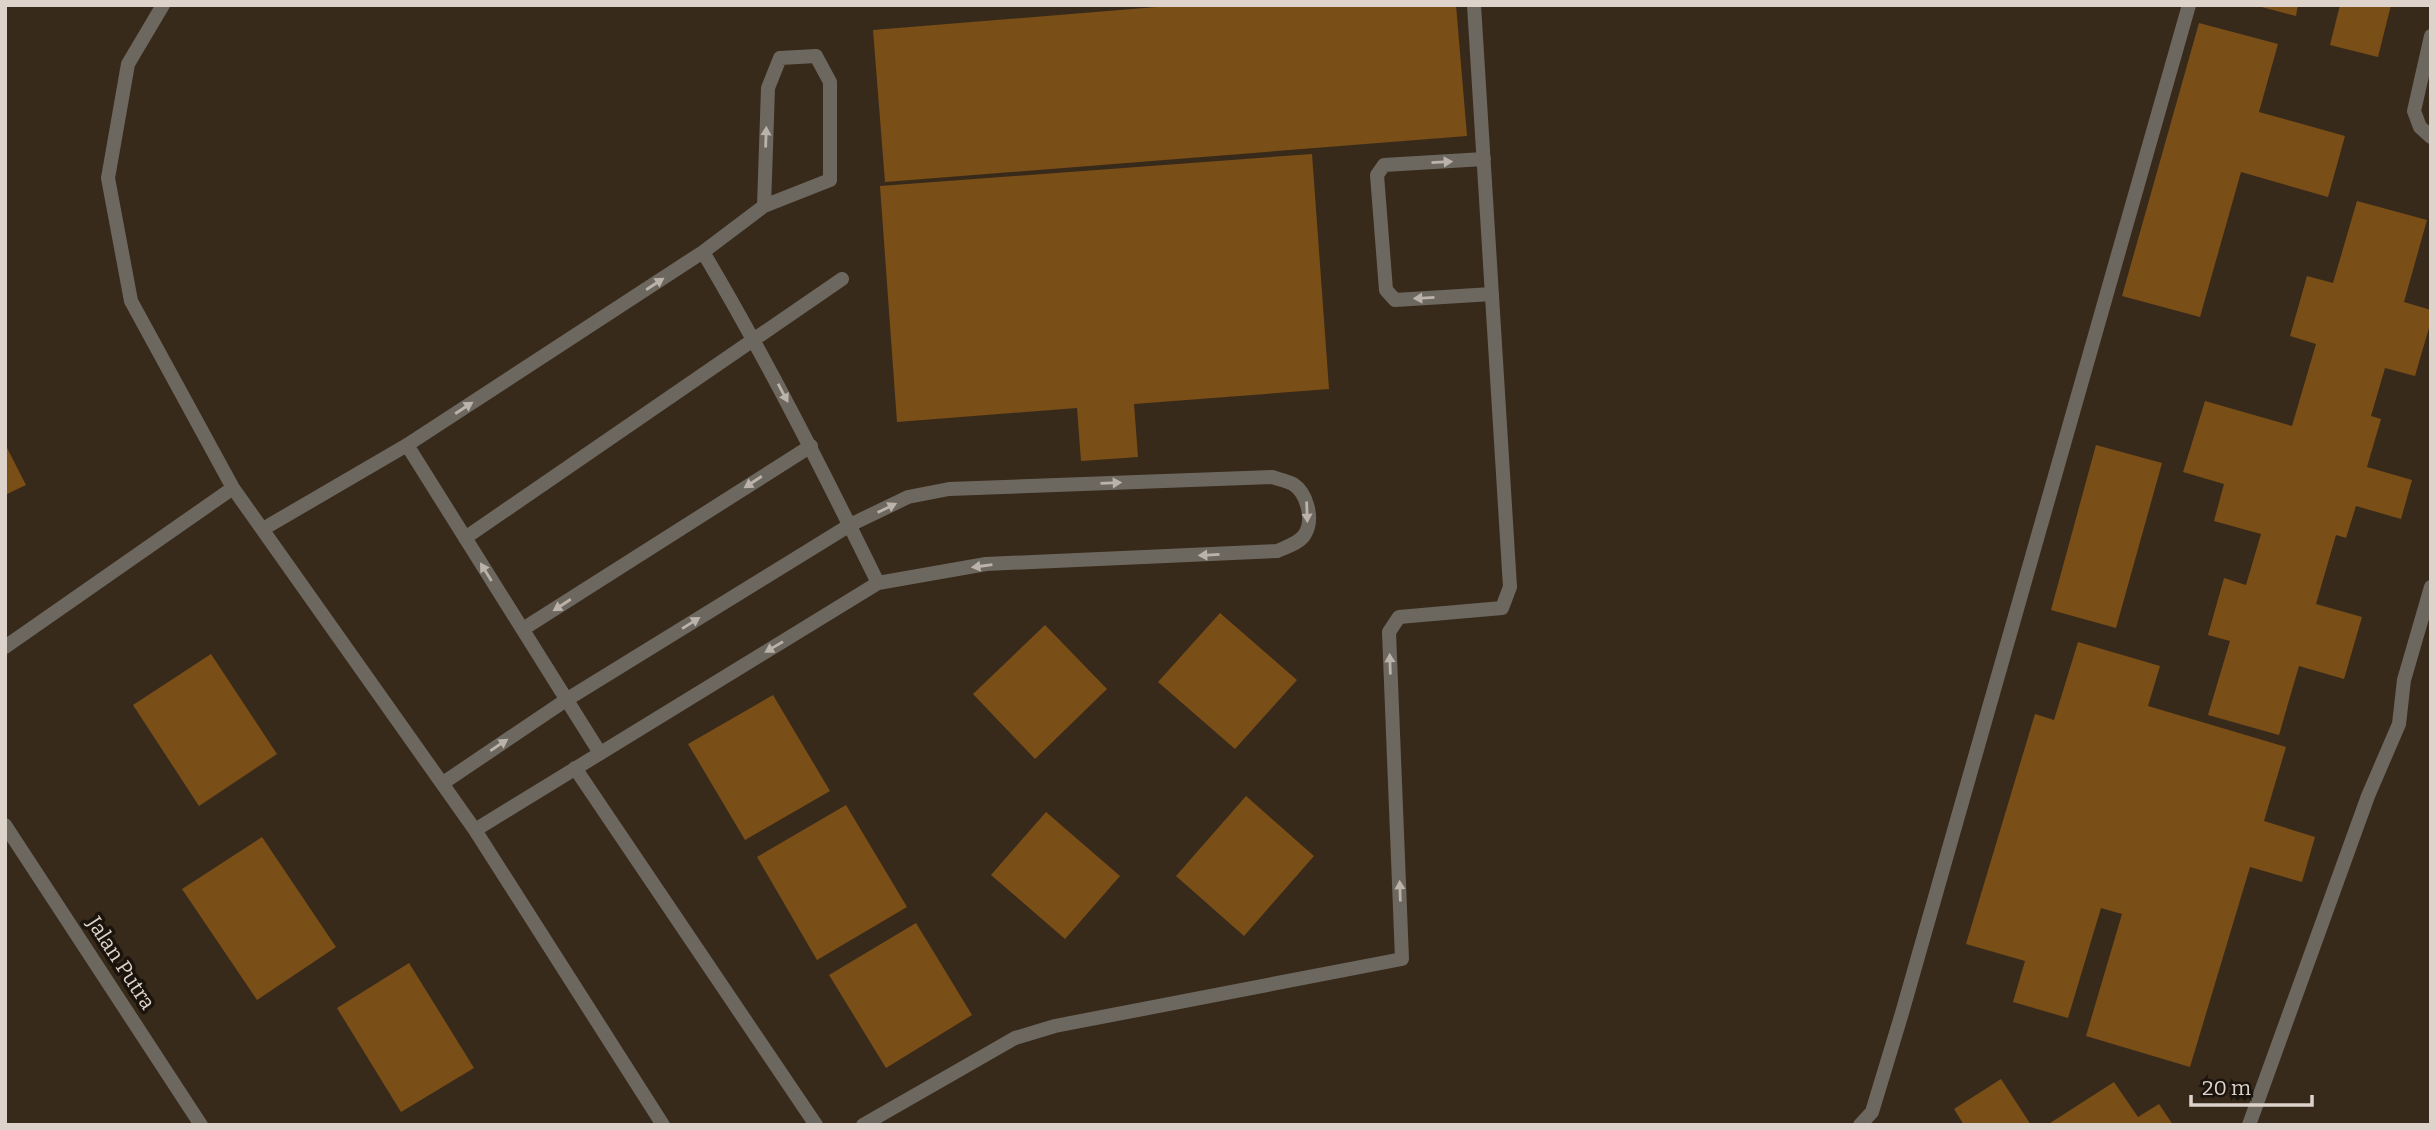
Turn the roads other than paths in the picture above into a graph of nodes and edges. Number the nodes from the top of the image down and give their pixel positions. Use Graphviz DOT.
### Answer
graph roads {
  1 [pos="163,5"];
  2 [pos="1474,5"];
  3 [pos="2189,5"];
  4 [pos="2431,36"];
  5 [pos="2431,137"];
  6 [pos="1483,159"];
  7 [pos="764,205"];
  8 [pos="703,252"];
  9 [pos="842,279"];
  10 [pos="1492,294"];
  11 [pos="755,341"];
  12 [pos="407,445"];
  13 [pos="811,446"];
  14 [pos="233,488"];
  15 [pos="850,526"];
  16 [pos="263,529"];
  17 [pos="465,538"];
  18 [pos="878,583"];
  19 [pos="2431,587"];
  20 [pos="523,629"];
  21 [pos="5,647"];
  22 [pos="566,700"];
  23 [pos="600,753"];
  24 [pos="575,768"];
  25 [pos="443,783"];
  26 [pos="5,825"];
  27 [pos="475,830"];
  28 [pos="201,1125"];
  29 [pos="663,1125"];
  30 [pos="816,1125"];
  31 [pos="863,1125"];
  32 [pos="1860,1125"];
  33 [pos="2249,1125"];
  1 -- 14 [label="lane"];
  2 -- 6 [label="lane"];
  3 -- 32 [label="lane"];
  4 -- 5 [label="lane"];
  6 -- 10 [label="lane"];
  10 -- 6 [label="lane, one-way"];
  7 -- 7 [label="lane, one-way"];
  7 -- 8 [label="lane"];
  8 -- 11 [label="lane"];
  12 -- 8 [label="lane, one-way"];
  9 -- 11 [label="lane"];
  31 -- 10 [label="lane, one-way"];
  11 -- 13 [label="lane, one-way"];
  11 -- 17 [label="lane"];
  12 -- 16 [label="lane"];
  12 -- 17 [label="lane"];
  13 -- 15 [label="lane"];
  13 -- 20 [label="lane, one-way"];
  14 -- 16 [label="lane"];
  14 -- 21 [label="lane"];
  15 -- 18 [label="lane"];
  15 -- 18 [label="lane, one-way"];
  22 -- 15 [label="lane, one-way"];
  16 -- 25 [label="lane"];
  20 -- 17 [label="lane, one-way"];
  18 -- 23 [label="lane, one-way"];
  19 -- 33 [label="lane"];
  20 -- 22 [label="lane"];
  22 -- 23 [label="lane"];
  25 -- 22 [label="lane, one-way"];
  23 -- 24 [label="lane"];
  24 -- 27 [label="lane"];
  24 -- 30 [label="lane"];
  25 -- 27 [label="lane"];
  26 -- 28 [label="lane, Jalan Putra"];
  27 -- 29 [label="lane"];
}
